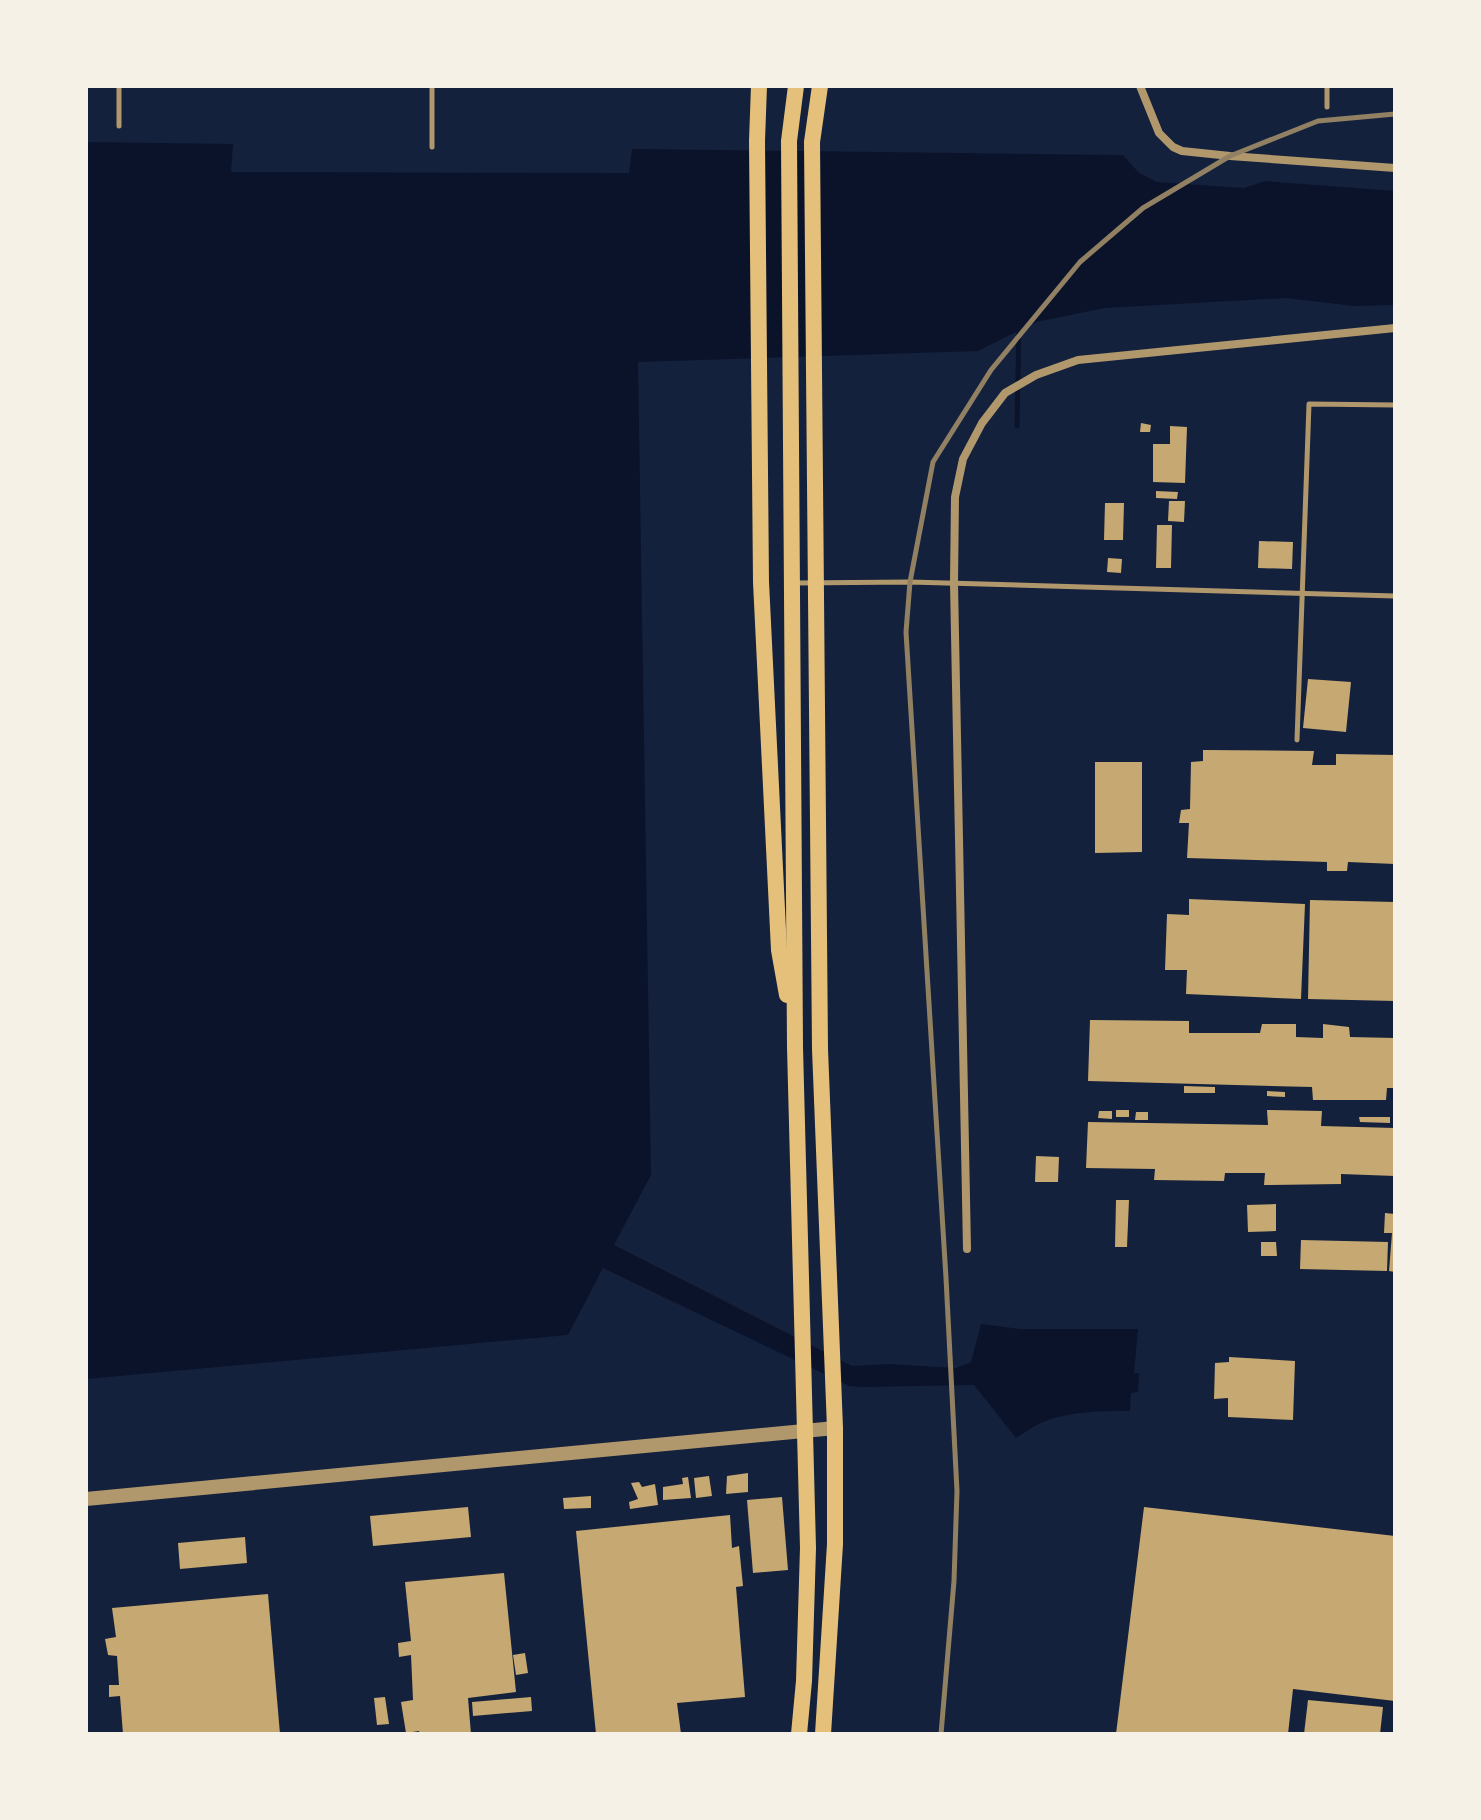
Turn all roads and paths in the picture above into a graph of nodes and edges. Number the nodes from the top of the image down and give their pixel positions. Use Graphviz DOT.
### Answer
graph roads {
  1 [pos="119,86"];
  2 [pos="432,86"];
  3 [pos="759,86"];
  4 [pos="796,86"];
  5 [pos="820,86"];
  6 [pos="1140,86"];
  7 [pos="1327,86"];
  8 [pos="1327,107"];
  9 [pos="119,126"];
  10 [pos="432,147"];
  11 [pos="1395,168"];
  12 [pos="1395,328"];
  13 [pos="1395,405"];
  14 [pos="791,583"];
  15 [pos="815,583"];
  16 [pos="954,583"];
  17 [pos="1303,594"];
  18 [pos="1395,596"];
  19 [pos="1297,740"];
  20 [pos="795,1047"];
  21 [pos="967,1249"];
  22 [pos="835,1428"];
  23 [pos="805,1429"];
  24 [pos="86,1499"];
  25 [pos="799,1734"];
  26 [pos="823,1734"];
  1 -- 9 [label="lane"];
  2 -- 10 [label="lane"];
  3 -- 20 [label="main road"];
  4 -- 14 [label="main road"];
  5 -- 15 [label="main road"];
  6 -- 11 [label="street"];
  7 -- 8 [label="lane"];
  12 -- 16 [label="street"];
  13 -- 17 [label="lane"];
  14 -- 15 [label="lane"];
  14 -- 20 [label="main road"];
  15 -- 16 [label="lane"];
  15 -- 22 [label="main road"];
  16 -- 17 [label="lane"];
  16 -- 21 [label="street"];
  17 -- 18 [label="lane"];
  17 -- 19 [label="lane"];
  20 -- 23 [label="main road"];
  22 -- 23 [label="street"];
  22 -- 26 [label="main road"];
  23 -- 24 [label="street"];
  23 -- 25 [label="main road"];
}
